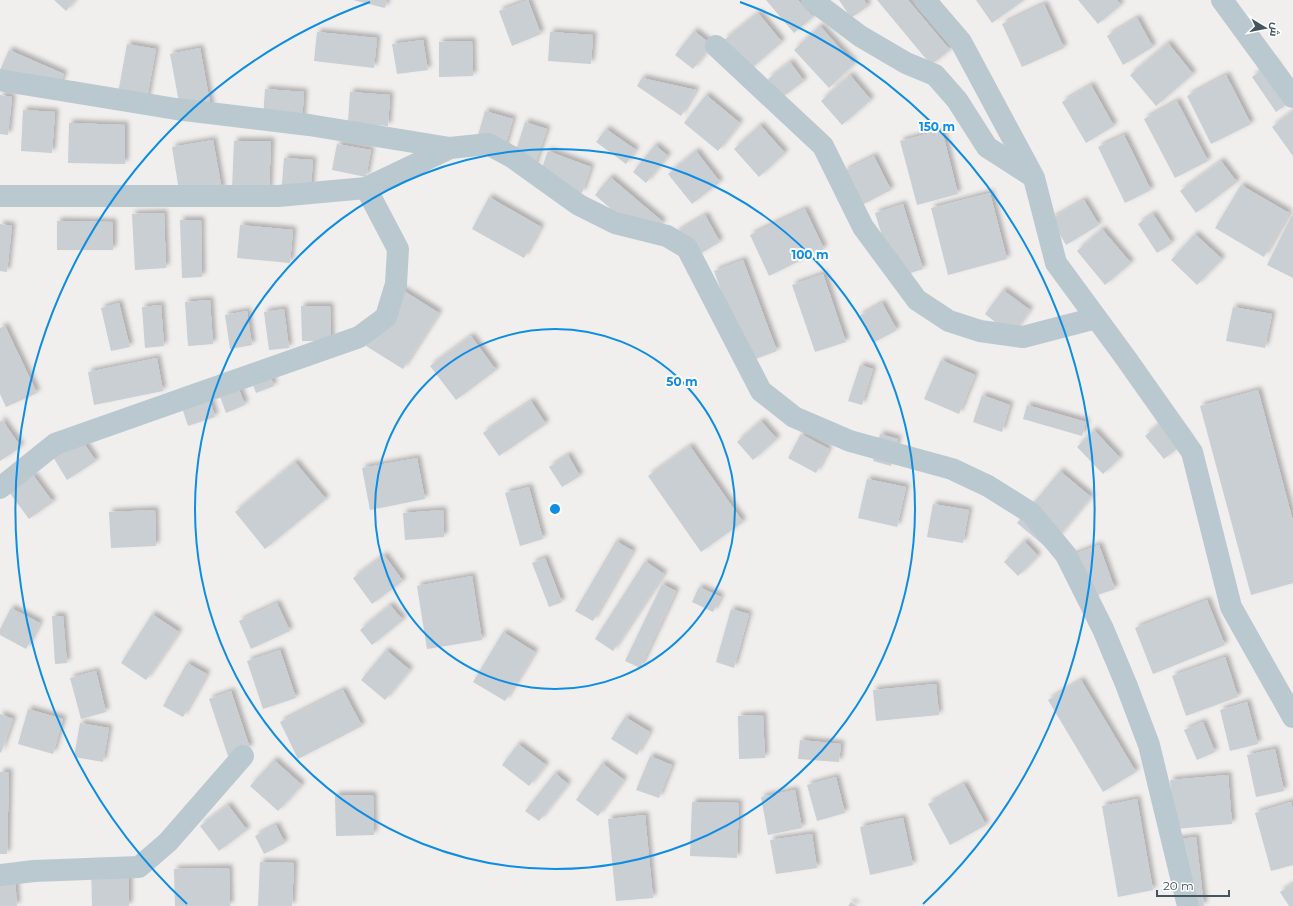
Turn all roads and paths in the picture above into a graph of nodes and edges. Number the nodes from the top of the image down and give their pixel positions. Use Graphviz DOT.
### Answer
graph roads {
  1 [pos="812,0"];
  2 [pos="925,0"];
  3 [pos="1222,0"];
  4 [pos="716,46"];
  5 [pos="0,80"];
  6 [pos="1293,97"];
  7 [pos="450,148"];
  8 [pos="1034,178"];
  9 [pos="366,188"];
  10 [pos="0,196"];
  11 [pos="1096,318"];
  12 [pos="0,488"];
  13 [pos="1293,717"];
  14 [pos="243,756"];
  15 [pos="0,875"];
  16 [pos="1188,906"];
  1 -- 8 [label="street"];
  2 -- 8 [label="street"];
  3 -- 6 [label="street"];
  4 -- 11 [label="street"];
  5 -- 7 [label="street"];
  7 -- 9 [label="street"];
  7 -- 16 [label="street"];
  8 -- 11 [label="street"];
  9 -- 10 [label="street"];
  9 -- 12 [label="street"];
  11 -- 13 [label="street"];
  14 -- 15 [label="street"];
}
